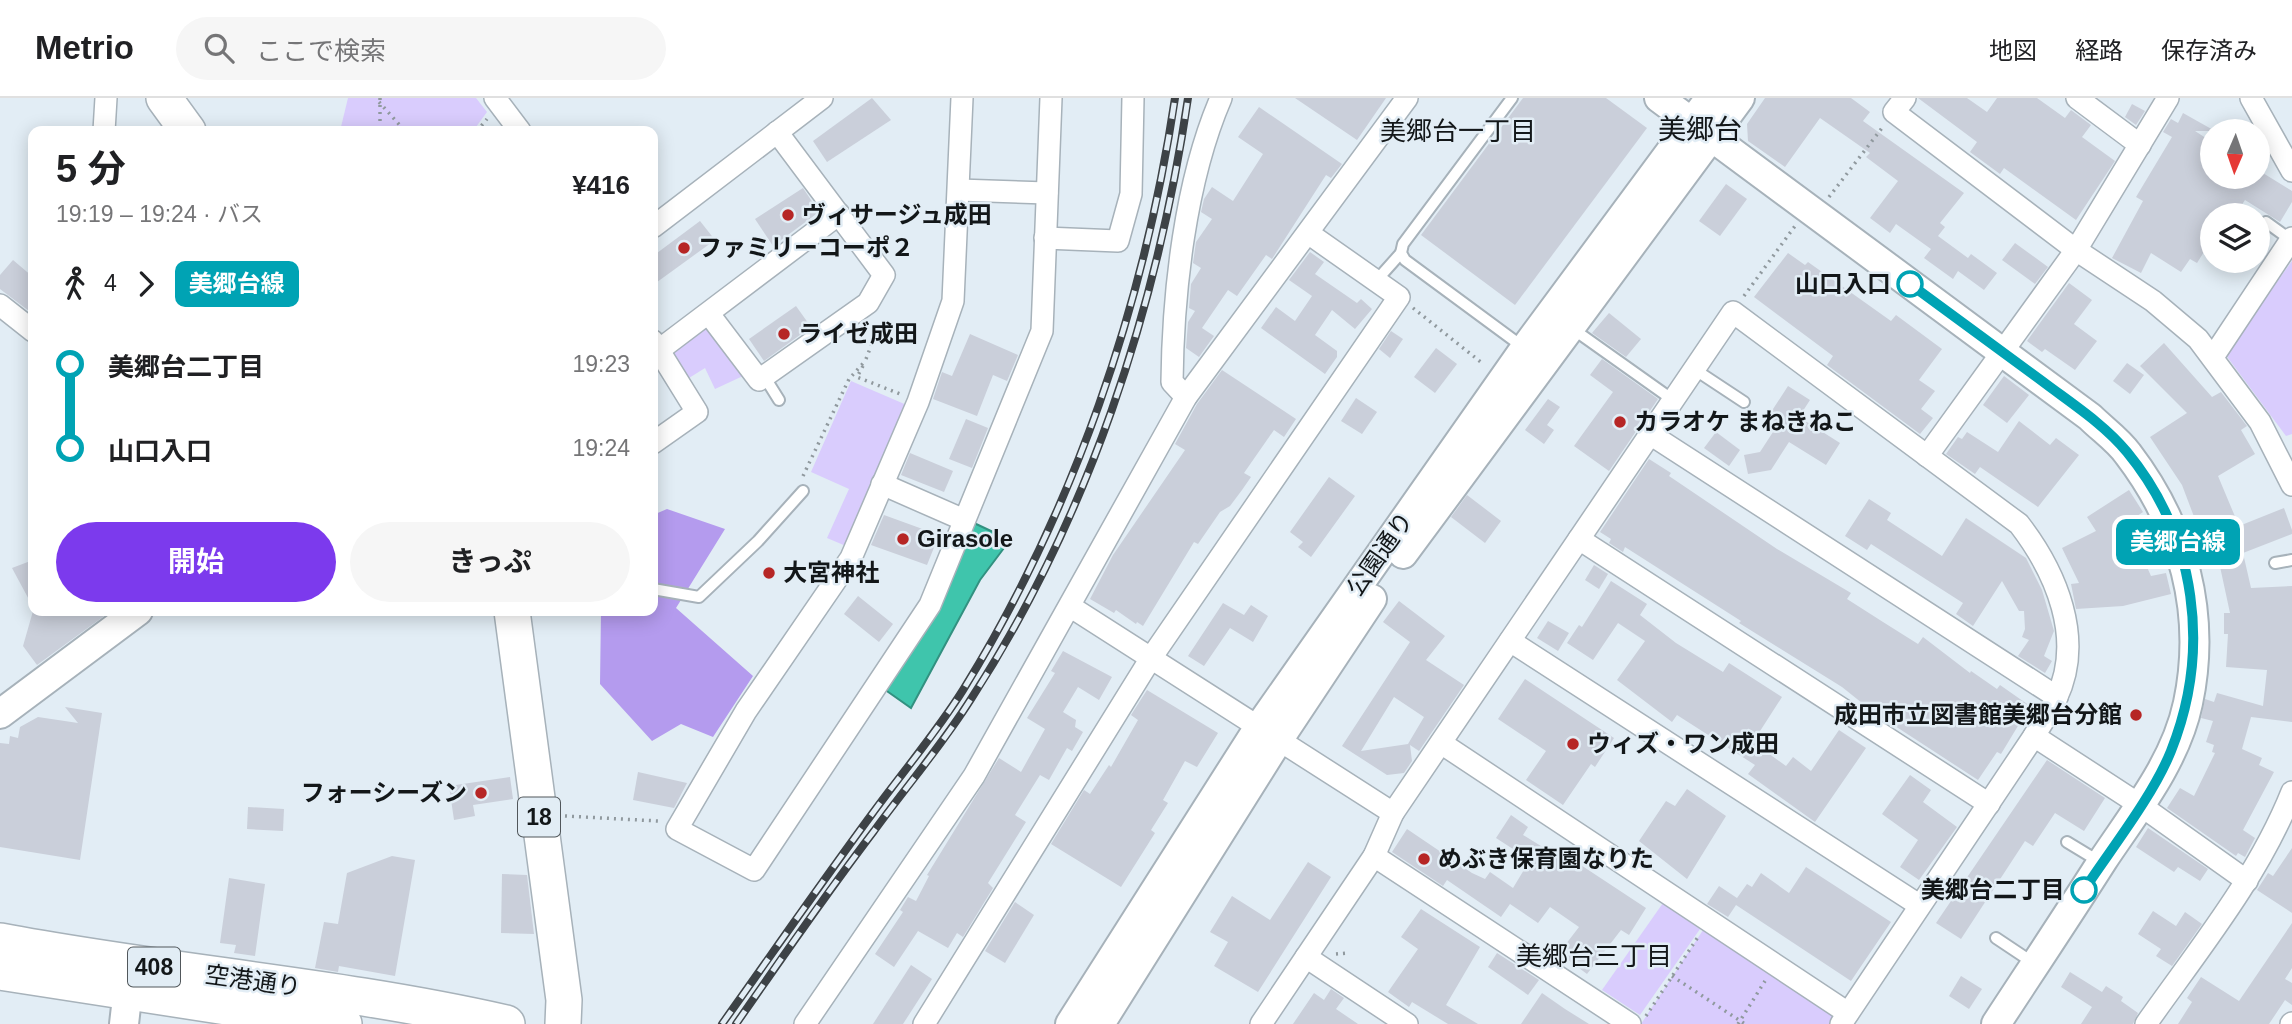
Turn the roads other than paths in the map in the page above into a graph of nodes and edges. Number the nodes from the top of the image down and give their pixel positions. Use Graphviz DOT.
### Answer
graph roads {
  1 [pos="106,98"];
  2 [pos="163,98"];
  3 [pos="822,98"];
  4 [pos="962,98"];
  5 [pos="1051,98"];
  6 [pos="1133,98"];
  7 [pos="1221,98"];
  8 [pos="1407,98"];
  9 [pos="1512,98"];
  10 [pos="1659,98"];
  11 [pos="1710,98"];
  12 [pos="1740,98"];
  13 [pos="2077,98"];
  14 [pos="2168,98"];
  15 [pos="2251,98"];
  16 [pos="499,100"];
  17 [pos="1899,105"];
  18 [pos="104,126"];
  19 [pos="184,126"];
  20 [pos="517,126"];
  21 [pos="1701,129"];
  22 [pos="777,132"];
  23 [pos="2140,145"];
  24 [pos="2292,171"];
  25 [pos="959,190"];
  26 [pos="1047,193"];
  27 [pos="839,214"];
  28 [pos="658,223"];
  29 [pos="2270,225"];
  30 [pos="1308,233"];
  31 [pos="1045,238"];
  32 [pos="2291,239"];
  33 [pos="2076,250"];
  34 [pos="1401,253"];
  35 [pos="1376,281"];
  36 [pos="0,305"];
  37 [pos="709,314"];
  38 [pos="28,325"];
  39 [pos="1571,327"];
  40 [pos="658,345"];
  41 [pos="1525,348"];
  42 [pos="658,349"];
  43 [pos="2003,353"];
  44 [pos="2213,358"];
  45 [pos="1694,369"];
  46 [pos="764,376"];
  47 [pos="1186,397"];
  48 [pos="779,400"];
  49 [pos="1674,400"];
  50 [pos="1744,402"];
  51 [pos="1650,435"];
  52 [pos="658,439"];
  53 [pos="1927,456"];
  54 [pos="882,484"];
  55 [pos="2292,485"];
  56 [pos="803,491"];
  57 [pos="964,520"];
  58 [pos="1579,539"];
  59 [pos="2292,560"];
  60 [pos="2275,563"];
  61 [pos="658,590"];
  62 [pos="1071,607"];
  63 [pos="131,616"];
  64 [pos="513,616"];
  65 [pos="1510,641"];
  66 [pos="1151,658"];
  67 [pos="2057,697"];
  68 [pos="0,714"];
  69 [pos="1269,733"];
  70 [pos="2034,736"];
  71 [pos="1441,743"];
  72 [pos="2292,792"];
  73 [pos="1989,804"];
  74 [pos="2140,805"];
  75 [pos="1393,813"];
  76 [pos="2067,842"];
  77 [pos="1374,856"];
  78 [pos="2102,863"];
  79 [pos="2247,881"];
  80 [pos="1919,905"];
  81 [pos="1996,938"];
  82 [pos="0,942"];
  83 [pos="1306,957"];
  84 [pos="2035,964"];
  85 [pos="0,971"];
  86 [pos="126,1006"];
  87 [pos="1844,1019"];
  88 [pos="343,1024"];
  89 [pos="506,1024"];
  90 [pos="563,1024"];
  91 [pos="805,1024"];
  92 [pos="924,1024"];
  93 [pos="1070,1024"];
  94 [pos="1100,1024"];
  95 [pos="1261,1024"];
  96 [pos="1406,1024"];
  97 [pos="1630,1024"];
  98 [pos="1996,1024"];
  99 [pos="2146,1024"];
  1 -- 18 [label="street"];
  2 -- 19 [label="main road"];
  3 -- 22 [label="street"];
  4 -- 25 [label="street"];
  5 -- 26 [label="street"];
  6 -- 31 [label="street"];
  7 -- 47 [label="street"];
  8 -- 30 [label="street"];
  9 -- 34 [label="lane"];
  10 -- 21 [label="street"];
  11 -- 21 [label="street, 公園通り"];
  12 -- 21 [label="street, 公園通り"];
  13 -- 23 [label="street"];
  14 -- 23 [label="street"];
  15 -- 24 [label="street"];
  16 -- 20 [label="street"];
  17 -- 33 [label="street"];
  21 -- 39 [label="street, 公園通り"];
  21 -- 41 [label="street, 公園通り"];
  21 -- 43 [label="street"];
  22 -- 27 [label="street"];
  22 -- 28 [label="street"];
  23 -- 33 [label="street"];
  25 -- 26 [label="street"];
  25 -- 54 [label="street"];
  26 -- 31 [label="street"];
  27 -- 37 [label="street"];
  27 -- 46 [label="street"];
  29 -- 32 [label="lane"];
  30 -- 35 [label="street"];
  30 -- 47 [label="street"];
  31 -- 57 [label="street"];
  32 -- 44 [label="street"];
  33 -- 43 [label="street"];
  33 -- 44 [label="street"];
  34 -- 35 [label="lane"];
  34 -- 41 [label="lane"];
  35 -- 66 [label="street"];
  36 -- 38 [label="street"];
  37 -- 40 [label="street"];
  37 -- 46 [label="street"];
  39 -- 49 [label="lane"];
  39 -- 69 [label="street, 公園通り"];
  41 -- 69 [label="street, 公園通り"];
  42 -- 52 [label="street"];
  43 -- 53 [label="street"];
  43 -- 74 [label="street"];
  44 -- 55 [label="street"];
  45 -- 49 [label="street"];
  45 -- 50 [label="lane"];
  45 -- 53 [label="street"];
  46 -- 48 [label="lane"];
  47 -- 62 [label="street"];
  49 -- 51 [label="street"];
  51 -- 58 [label="street"];
  51 -- 67 [label="street"];
  53 -- 67 [label="street"];
  54 -- 57 [label="street"];
  54 -- 57 [label="street"];
  56 -- 61 [label="lane"];
  58 -- 65 [label="street"];
  58 -- 73 [label="street"];
  59 -- 60 [label="lane"];
  62 -- 66 [label="street"];
  62 -- 91 [label="street"];
  63 -- 68 [label="street"];
  64 -- 90 [label="main road, 18"];
  65 -- 71 [label="street"];
  65 -- 80 [label="street"];
  66 -- 69 [label="street"];
  66 -- 92 [label="street"];
  67 -- 70 [label="street"];
  69 -- 75 [label="street"];
  69 -- 93 [label="street, 公園通り"];
  69 -- 94 [label="street, 公園通り"];
  70 -- 73 [label="street"];
  70 -- 74 [label="street"];
  71 -- 75 [label="street"];
  71 -- 87 [label="street"];
  72 -- 79 [label="street"];
  73 -- 80 [label="street"];
  74 -- 78 [label="street"];
  74 -- 79 [label="street"];
  75 -- 77 [label="street"];
  76 -- 78 [label="lane"];
  77 -- 83 [label="street"];
  77 -- 97 [label="street"];
  78 -- 84 [label="street"];
  79 -- 99 [label="street"];
  80 -- 87 [label="street"];
  81 -- 84 [label="lane"];
  82 -- 89 [label="highway, 空港通り / 408"];
  83 -- 95 [label="street"];
  83 -- 96 [label="street"];
  84 -- 98 [label="street"];
  85 -- 86 [label="highway, 空港通り / 408"];
  86 -- 88 [label="highway, 空港通り / 408"];
}
